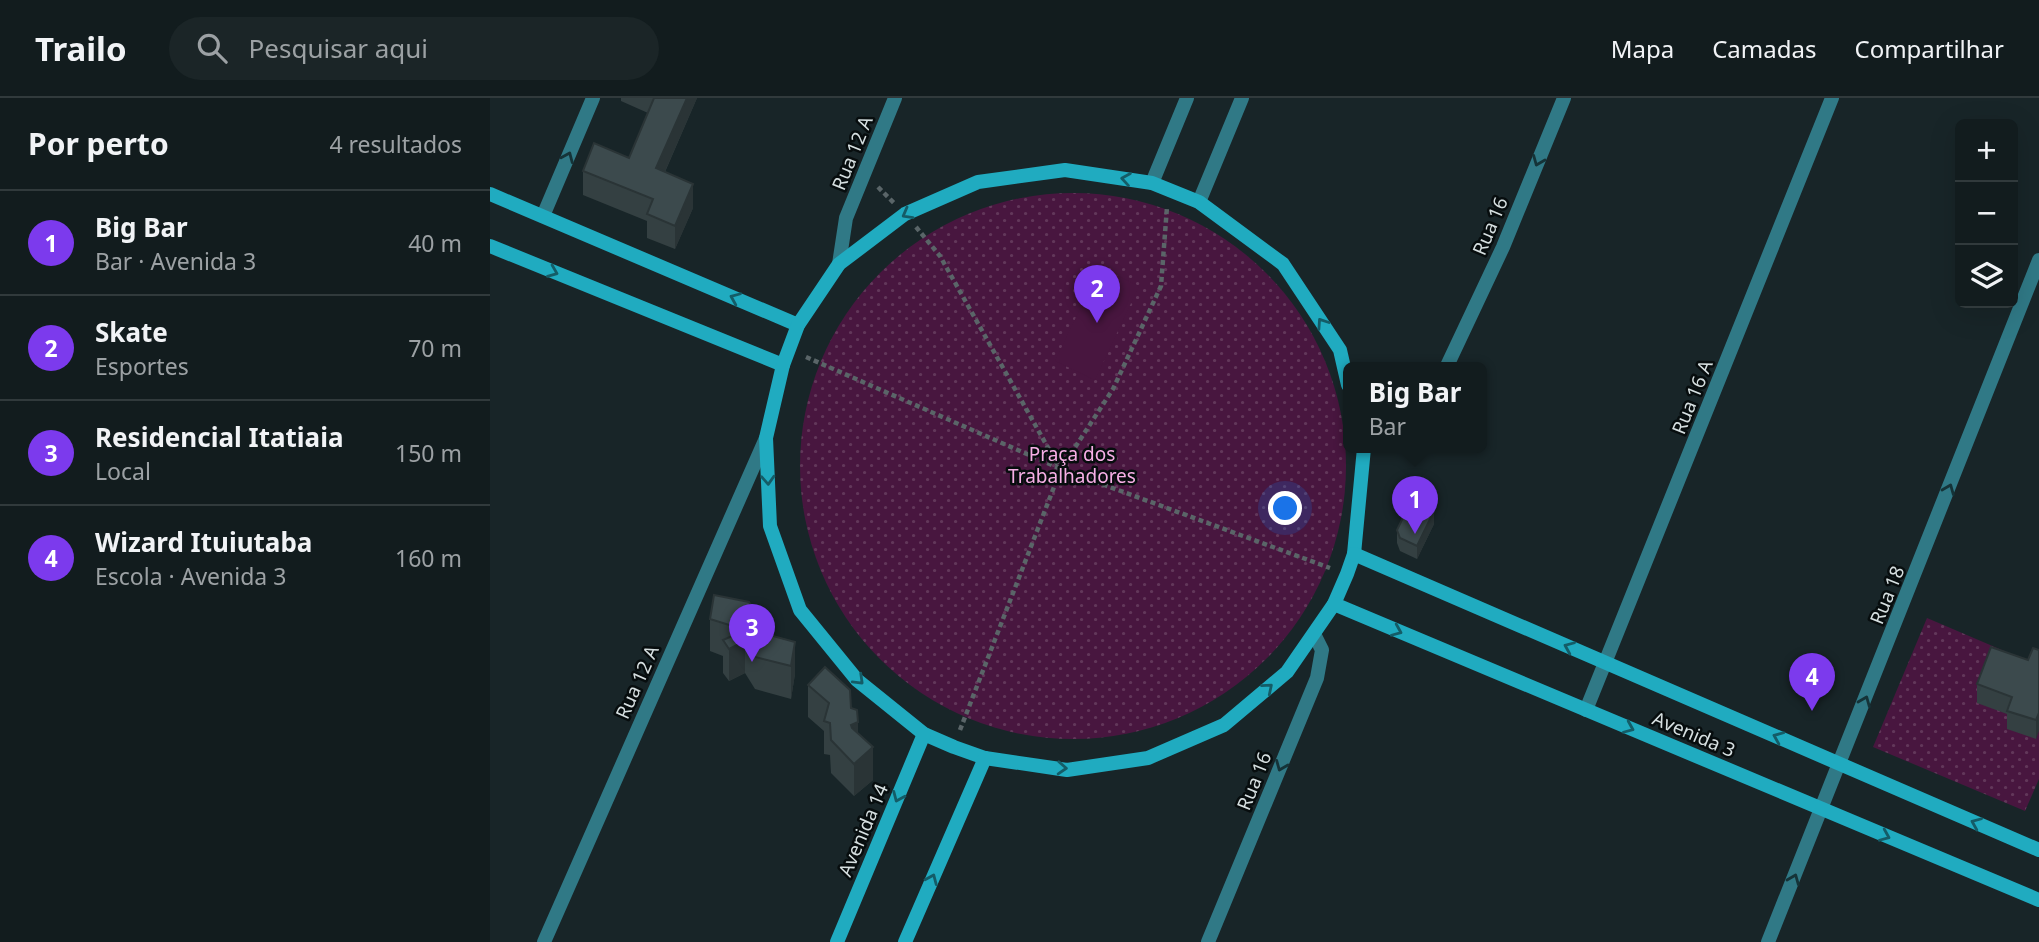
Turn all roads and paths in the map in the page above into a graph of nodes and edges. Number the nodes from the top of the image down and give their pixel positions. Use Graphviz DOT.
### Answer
graph roads {
  1 [pos="593,98"];
  2 [pos="895,98"];
  3 [pos="1187,98"];
  4 [pos="1242,98"];
  5 [pos="1564,98"];
  6 [pos="1832,98"];
  7 [pos="864,173"];
  8 [pos="1152,183"];
  9 [pos="1168,188"];
  10 [pos="490,194"];
  11 [pos="1199,202"];
  12 [pos="905,214"];
  13 [pos="543,216"];
  14 [pos="490,247"];
  15 [pos="2039,260"];
  16 [pos="839,264"];
  17 [pos="798,325"];
  18 [pos="789,349"];
  19 [pos="1343,362"];
  20 [pos="1449,362"];
  21 [pos="783,365"];
  22 [pos="766,438"];
  23 [pos="1367,453"];
  24 [pos="1060,469"];
  25 [pos="1354,554"];
  26 [pos="1347,574"];
  27 [pos="1334,604"];
  28 [pos="1314,634"];
  29 [pos="1605,662"];
  30 [pos="1586,710"];
  31 [pos="924,734"];
  32 [pos="954,747"];
  33 [pos="985,758"];
  34 [pos="1840,764"];
  35 [pos="1822,809"];
  36 [pos="2039,850"];
  37 [pos="2039,900"];
  38 [pos="544,942"];
  39 [pos="837,942"];
  40 [pos="905,942"];
  41 [pos="1208,942"];
  42 [pos="1768,942"];
  13 -- 1 [label="street, one-way"];
  2 -- 7 [label="street, Rua 12 A"];
  3 -- 8 [label="street"];
  4 -- 11 [label="street"];
  5 -- 20 [label="street, Rua 16, one-way"];
  6 -- 29 [label="street, Rua 16 A"];
  7 -- 12 [label="path"];
  7 -- 16 [label="street, Rua 12 A"];
  8 -- 9 [label="main road"];
  8 -- 12 [label="main road, one-way"];
  9 -- 11 [label="main road"];
  9 -- 24 [label="path"];
  10 -- 13 [label="main road"];
  19 -- 11 [label="main road, one-way"];
  12 -- 16 [label="main road"];
  12 -- 24 [label="path"];
  17 -- 13 [label="main road, one-way"];
  14 -- 21 [label="main road, one-way"];
  34 -- 15 [label="street, Rua 18, one-way"];
  16 -- 17 [label="main road"];
  17 -- 18 [label="main road"];
  18 -- 21 [label="main road"];
  18 -- 24 [label="path"];
  21 -- 22 [label="main road"];
  22 -- 31 [label="main road, one-way"];
  22 -- 38 [label="street, Rua 12 A"];
  23 -- 25 [label="main road"];
  24 -- 26 [label="path"];
  24 -- 32 [label="path"];
  25 -- 26 [label="main road"];
  29 -- 25 [label="main road, Avenida 3, one-way"];
  26 -- 27 [label="main road"];
  27 -- 28 [label="main road"];
  27 -- 30 [label="main road, Avenida 3, one-way"];
  33 -- 28 [label="main road, one-way"];
  28 -- 41 [label="street, Rua 16, one-way"];
  29 -- 30 [label="street, Rua 16 A"];
  34 -- 29 [label="main road, Avenida 3, one-way"];
  30 -- 35 [label="main road, Avenida 3, one-way"];
  31 -- 32 [label="main road"];
  31 -- 39 [label="main road, Avenida 14, one-way"];
  32 -- 33 [label="main road"];
  40 -- 33 [label="main road, one-way"];
  34 -- 35 [label="street, Rua 18"];
  36 -- 34 [label="main road, Avenida 3, one-way"];
  35 -- 37 [label="main road, Avenida 3, one-way"];
  42 -- 35 [label="street, Rua 18, one-way"];
}
